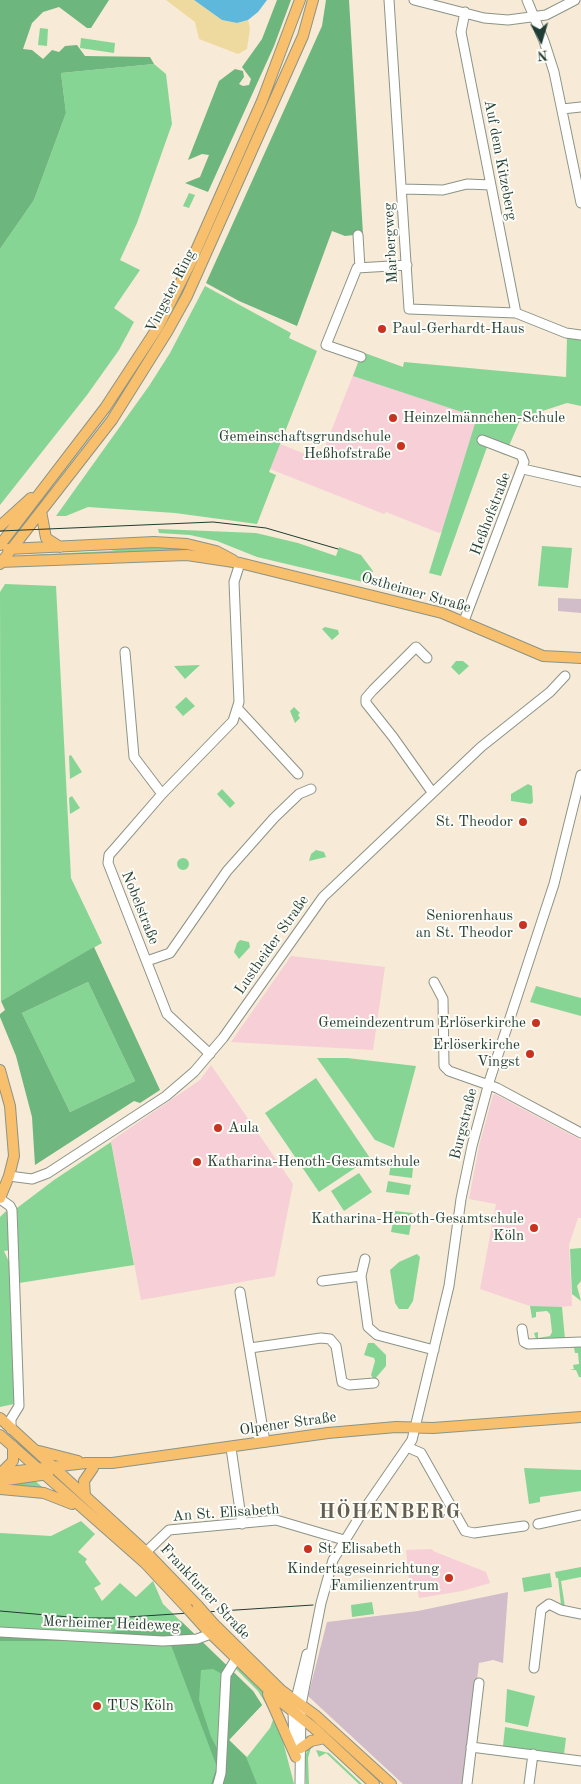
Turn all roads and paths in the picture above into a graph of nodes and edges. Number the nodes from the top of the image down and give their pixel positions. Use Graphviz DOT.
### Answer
graph roads {
  1 [pos="300,0"];
  2 [pos="313,0"];
  3 [pos="390,0"];
  4 [pos="414,0"];
  5 [pos="527,0"];
  6 [pos="575,0"];
  7 [pos="465,12"];
  8 [pos="535,18"];
  9 [pos="581,107"];
  10 [pos="562,109"];
  11 [pos="491,185"];
  12 [pos="402,189"];
  13 [pos="581,201"];
  14 [pos="358,235"];
  15 [pos="407,265"];
  16 [pos="360,268"];
  17 [pos="516,313"];
  18 [pos="581,335"];
  19 [pos="361,357"];
  20 [pos="482,440"];
  21 [pos="523,469"];
  22 [pos="581,482"];
  23 [pos="47,484"];
  24 [pos="41,512"];
  25 [pos="0,526"];
  26 [pos="0,545"];
  27 [pos="61,547"];
  28 [pos="12,549"];
  29 [pos="0,550"];
  30 [pos="201,552"];
  31 [pos="1,563"];
  32 [pos="240,563"];
  33 [pos="464,621"];
  34 [pos="125,652"];
  35 [pos="427,658"];
  36 [pos="581,658"];
  37 [pos="565,676"];
  38 [pos="238,709"];
  39 [pos="298,774"];
  40 [pos="581,775"];
  41 [pos="311,789"];
  42 [pos="432,792"];
  43 [pos="162,794"];
  44 [pos="147,961"];
  45 [pos="434,982"];
  46 [pos="210,1054"];
  47 [pos="0,1070"];
  48 [pos="488,1085"];
  49 [pos="581,1133"];
  50 [pos="9,1176"];
  51 [pos="0,1198"];
  52 [pos="365,1259"];
  53 [pos="361,1276"];
  54 [pos="322,1281"];
  55 [pos="240,1292"];
  56 [pos="522,1330"];
  57 [pos="581,1342"];
  58 [pos="250,1348"];
  59 [pos="434,1350"];
  60 [pos="374,1383"];
  61 [pos="581,1417"];
  62 [pos="0,1418"];
  63 [pos="414,1428"];
  64 [pos="11,1429"];
  65 [pos="0,1435"];
  66 [pos="265,1442"];
  67 [pos="13,1446"];
  68 [pos="407,1447"];
  69 [pos="231,1448"];
  70 [pos="38,1451"];
  71 [pos="90,1466"];
  72 [pos="57,1470"];
  73 [pos="41,1472"];
  74 [pos="0,1473"];
  75 [pos="0,1481"];
  76 [pos="0,1489"];
  77 [pos="85,1496"];
  78 [pos="581,1515"];
  79 [pos="92,1518"];
  80 [pos="242,1524"];
  81 [pos="538,1524"];
  82 [pos="524,1526"];
  83 [pos="344,1540"];
  84 [pos="146,1552"];
  85 [pos="581,1614"];
  86 [pos="212,1629"];
  87 [pos="0,1632"];
  88 [pos="236,1660"];
  89 [pos="534,1668"];
  90 [pos="479,1683"];
  91 [pos="266,1688"];
  92 [pos="297,1708"];
  93 [pos="326,1738"];
  94 [pos="472,1748"];
  95 [pos="298,1752"];
  96 [pos="533,1754"];
  97 [pos="581,1760"];
  98 [pos="381,1782"];
  99 [pos="218,1784"];
  100 [pos="300,1784"];
  101 [pos="467,1784"];
  102 [pos="529,1784"];
  1 -- 23 [label="main road, Vingster Ring"];
  2 -- 24 [label="main road, Vingster Ring"];
  3 -- 12 [label="street, Marbergweg"];
  4 -- 7 [label="street"];
  5 -- 8 [label="street"];
  6 -- 8 [label="street"];
  7 -- 8 [label="street"];
  7 -- 11 [label="street, Auf dem Kitzeberg"];
  8 -- 10 [label="street"];
  9 -- 10 [label="street"];
  10 -- 13 [label="street"];
  11 -- 12 [label="street"];
  11 -- 17 [label="street, Auf dem Kitzeberg"];
  12 -- 15 [label="street, Marbergweg"];
  14 -- 16 [label="street"];
  15 -- 16 [label="street"];
  15 -- 17 [label="street, Marbergweg"];
  16 -- 19 [label="street"];
  17 -- 18 [label="street, Marbergweg"];
  20 -- 21 [label="street, Heßhofstraße"];
  21 -- 22 [label="street"];
  21 -- 33 [label="street, Heßhofstraße"];
  23 -- 25 [label="main road"];
  23 -- 26 [label="main road, Vingster Ring"];
  24 -- 27 [label="main road"];
  24 -- 28 [label="main road, Vingster Ring"];
  27 -- 28 [label="main road, Ostheimer Straße"];
  27 -- 30 [label="main road, Ostheimer Straße"];
  28 -- 29 [label="main road, Ostheimer Straße"];
  28 -- 31 [label="main road, Vingster Ring"];
  30 -- 31 [label="main road, Ostheimer Straße"];
  30 -- 32 [label="main road, Ostheimer Straße"];
  32 -- 33 [label="main road, Ostheimer Straße"];
  32 -- 38 [label="street"];
  33 -- 36 [label="main road, Ostheimer Straße"];
  34 -- 43 [label="street"];
  35 -- 42 [label="street"];
  37 -- 42 [label="street, Lustheider Straße"];
  38 -- 39 [label="street"];
  38 -- 43 [label="street, Nobelstraße"];
  40 -- 48 [label="street, Burgstraße"];
  41 -- 44 [label="street"];
  42 -- 46 [label="street, Lustheider Straße"];
  43 -- 44 [label="street, Nobelstraße"];
  44 -- 46 [label="street, Nobelstraße"];
  45 -- 48 [label="street"];
  46 -- 50 [label="street, Lustheider Straße"];
  47 -- 50 [label="main road"];
  48 -- 49 [label="street"];
  48 -- 59 [label="street, Burgstraße"];
  50 -- 51 [label="main road"];
  51 -- 64 [label="street"];
  52 -- 53 [label="street"];
  53 -- 54 [label="street"];
  53 -- 59 [label="street"];
  55 -- 58 [label="street"];
  56 -- 57 [label="street"];
  58 -- 60 [label="street"];
  58 -- 66 [label="street"];
  59 -- 63 [label="street, Burgstraße"];
  61 -- 63 [label="main road, Olpener Straße"];
  62 -- 64 [label="main road, Frankfurter Straße"];
  63 -- 66 [label="main road, Olpener Straße"];
  63 -- 68 [label="street, Burgstraße"];
  64 -- 70 [label="main road, Frankfurter Straße"];
  65 -- 67 [label="main road, Frankfurter Straße"];
  66 -- 69 [label="main road, Olpener Straße"];
  67 -- 73 [label="main road, Frankfurter Straße"];
  67 -- 74 [label="main road"];
  68 -- 82 [label="street"];
  68 -- 83 [label="street, Burgstraße"];
  69 -- 71 [label="main road, Olpener Straße"];
  69 -- 80 [label="street"];
  70 -- 71 [label="main road"];
  70 -- 72 [label="main road, Frankfurter Straße"];
  71 -- 72 [label="main road, Olpener Straße"];
  71 -- 77 [label="main road"];
  72 -- 73 [label="main road, Olpener Straße"];
  72 -- 77 [label="main road, Frankfurter Straße"];
  73 -- 74 [label="main road"];
  73 -- 75 [label="main road"];
  73 -- 79 [label="main road, Frankfurter Straße"];
  76 -- 79 [label="main road"];
  77 -- 84 [label="main road, Frankfurter Straße"];
  78 -- 81 [label="street"];
  79 -- 86 [label="main road, Frankfurter Straße, bridge"];
  80 -- 83 [label="street, An St. Elisabeth"];
  80 -- 84 [label="street, An St. Elisabeth"];
  83 -- 92 [label="street, Burgstraße"];
  84 -- 86 [label="main road, Frankfurter Straße, bridge"];
  85 -- 89 [label="street"];
  86 -- 87 [label="street, Merheimer Heideweg"];
  86 -- 88 [label="main road, Frankfurter Straße"];
  86 -- 92 [label="main road, Frankfurter Straße"];
  88 -- 91 [label="main road, Frankfurter Straße"];
  88 -- 99 [label="street"];
  90 -- 94 [label="street"];
  91 -- 92 [label="main road, Frankfurter Straße"];
  91 -- 95 [label="main road"];
  92 -- 93 [label="main road, Frankfurter Straße"];
  92 -- 95 [label="street, Burgstraße"];
  92 -- 98 [label="main road, Frankfurter Straße"];
  93 -- 95 [label="main road"];
  93 -- 98 [label="main road, Frankfurter Straße"];
  94 -- 96 [label="street"];
  94 -- 101 [label="street"];
  95 -- 100 [label="street, Burgstraße"];
  96 -- 97 [label="street"];
  96 -- 102 [label="street"];
}
